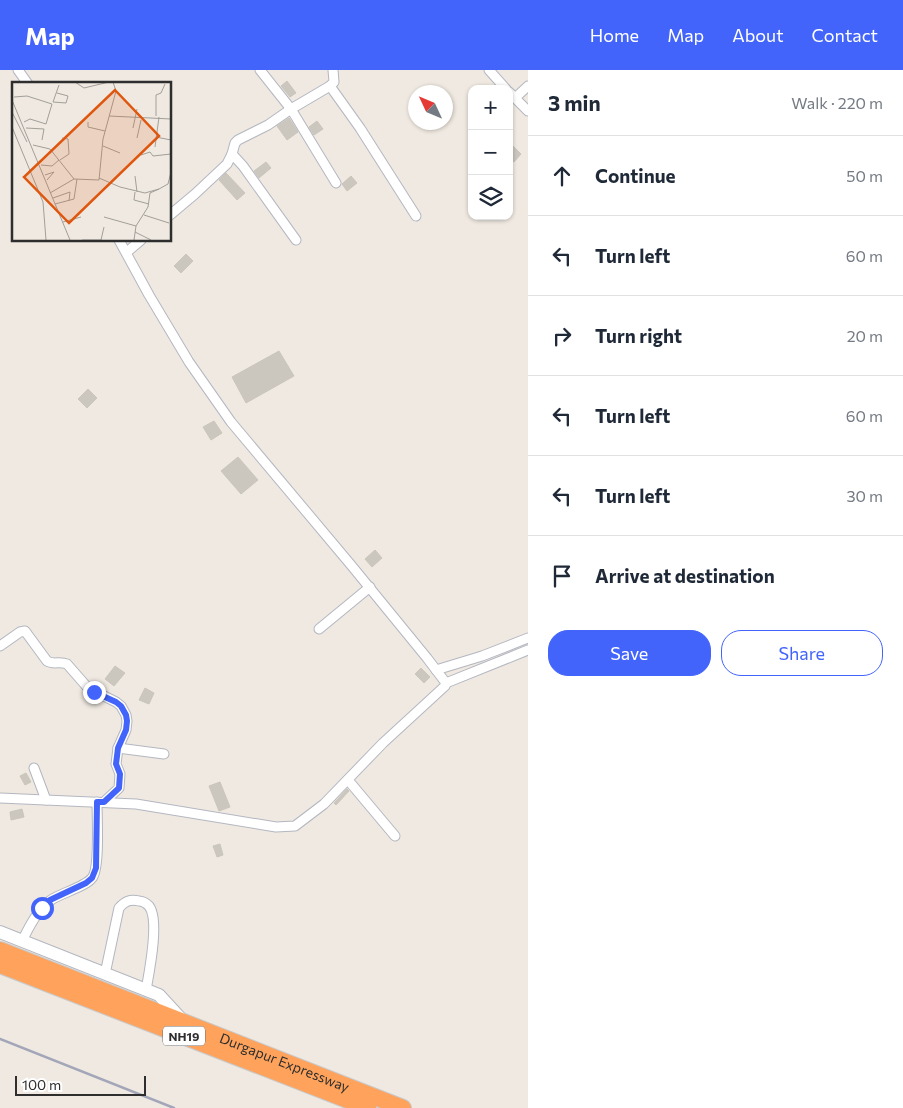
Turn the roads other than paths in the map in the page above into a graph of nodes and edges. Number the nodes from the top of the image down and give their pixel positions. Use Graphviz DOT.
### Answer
graph roads {
  1 [pos="18,70"];
  2 [pos="260,70"];
  3 [pos="333,70"];
  4 [pos="489,70"];
  5 [pos="27,82"];
  6 [pos="499,85"];
  7 [pos="330,86"];
  8 [pos="528,86"];
  9 [pos="513,94"];
  10 [pos="513,96"];
  11 [pos="291,110"];
  12 [pos="528,111"];
  13 [pos="232,154"];
  14 [pos="336,183"];
  15 [pos="171,214"];
  16 [pos="416,216"];
  17 [pos="296,240"];
  18 [pos="120,241"];
  19 [pos="140,241"];
  20 [pos="126,252"];
  21 [pos="370,587"];
  22 [pos="319,629"];
  23 [pos="528,638"];
  24 [pos="0,646"];
  25 [pos="528,650"];
  26 [pos="442,677"];
  27 [pos="118,748"];
  28 [pos="164,754"];
  29 [pos="34,768"];
  30 [pos="348,780"];
  31 [pos="0,798"];
  32 [pos="46,800"];
  33 [pos="101,802"];
  34 [pos="395,836"];
  35 [pos="0,932"];
  36 [pos="22,941"];
  37 [pos="0,950"];
  38 [pos="0,965"];
  39 [pos="105,974"];
  40 [pos="146,990"];
  41 [pos="184,1023"];
  42 [pos="368,1108"];
  43 [pos="403,1108"];
  1 -- 5 [label="street"];
  2 -- 11 [label="street"];
  3 -- 7 [label="street"];
  4 -- 6 [label="street"];
  7 -- 11 [label="street"];
  7 -- 16 [label="street"];
  8 -- 9 [label="street"];
  10 -- 12 [label="street"];
  11 -- 13 [label="street"];
  11 -- 14 [label="street"];
  13 -- 15 [label="street"];
  13 -- 17 [label="street"];
  18 -- 20 [label="street"];
  19 -- 20 [label="street"];
  20 -- 21 [label="street"];
  21 -- 22 [label="street"];
  21 -- 26 [label="street"];
  23 -- 26 [label="street"];
  24 -- 27 [label="street"];
  25 -- 26 [label="street"];
  26 -- 30 [label="street"];
  27 -- 28 [label="street"];
  27 -- 33 [label="street"];
  29 -- 32 [label="street"];
  30 -- 33 [label="street"];
  30 -- 34 [label="street"];
  31 -- 32 [label="street"];
  32 -- 33 [label="street"];
  33 -- 36 [label="street"];
  35 -- 36 [label="street"];
  36 -- 39 [label="street"];
  37 -- 41 [label="highway, Durgapur Expressway / NH19"];
  38 -- 42 [label="highway, Durgapur Expressway / NH19"];
  39 -- 40 [label="street"];
  39 -- 40 [label="street"];
  40 -- 41 [label="street"];
  41 -- 43 [label="highway, Durgapur Expressway / NH19"];
}
